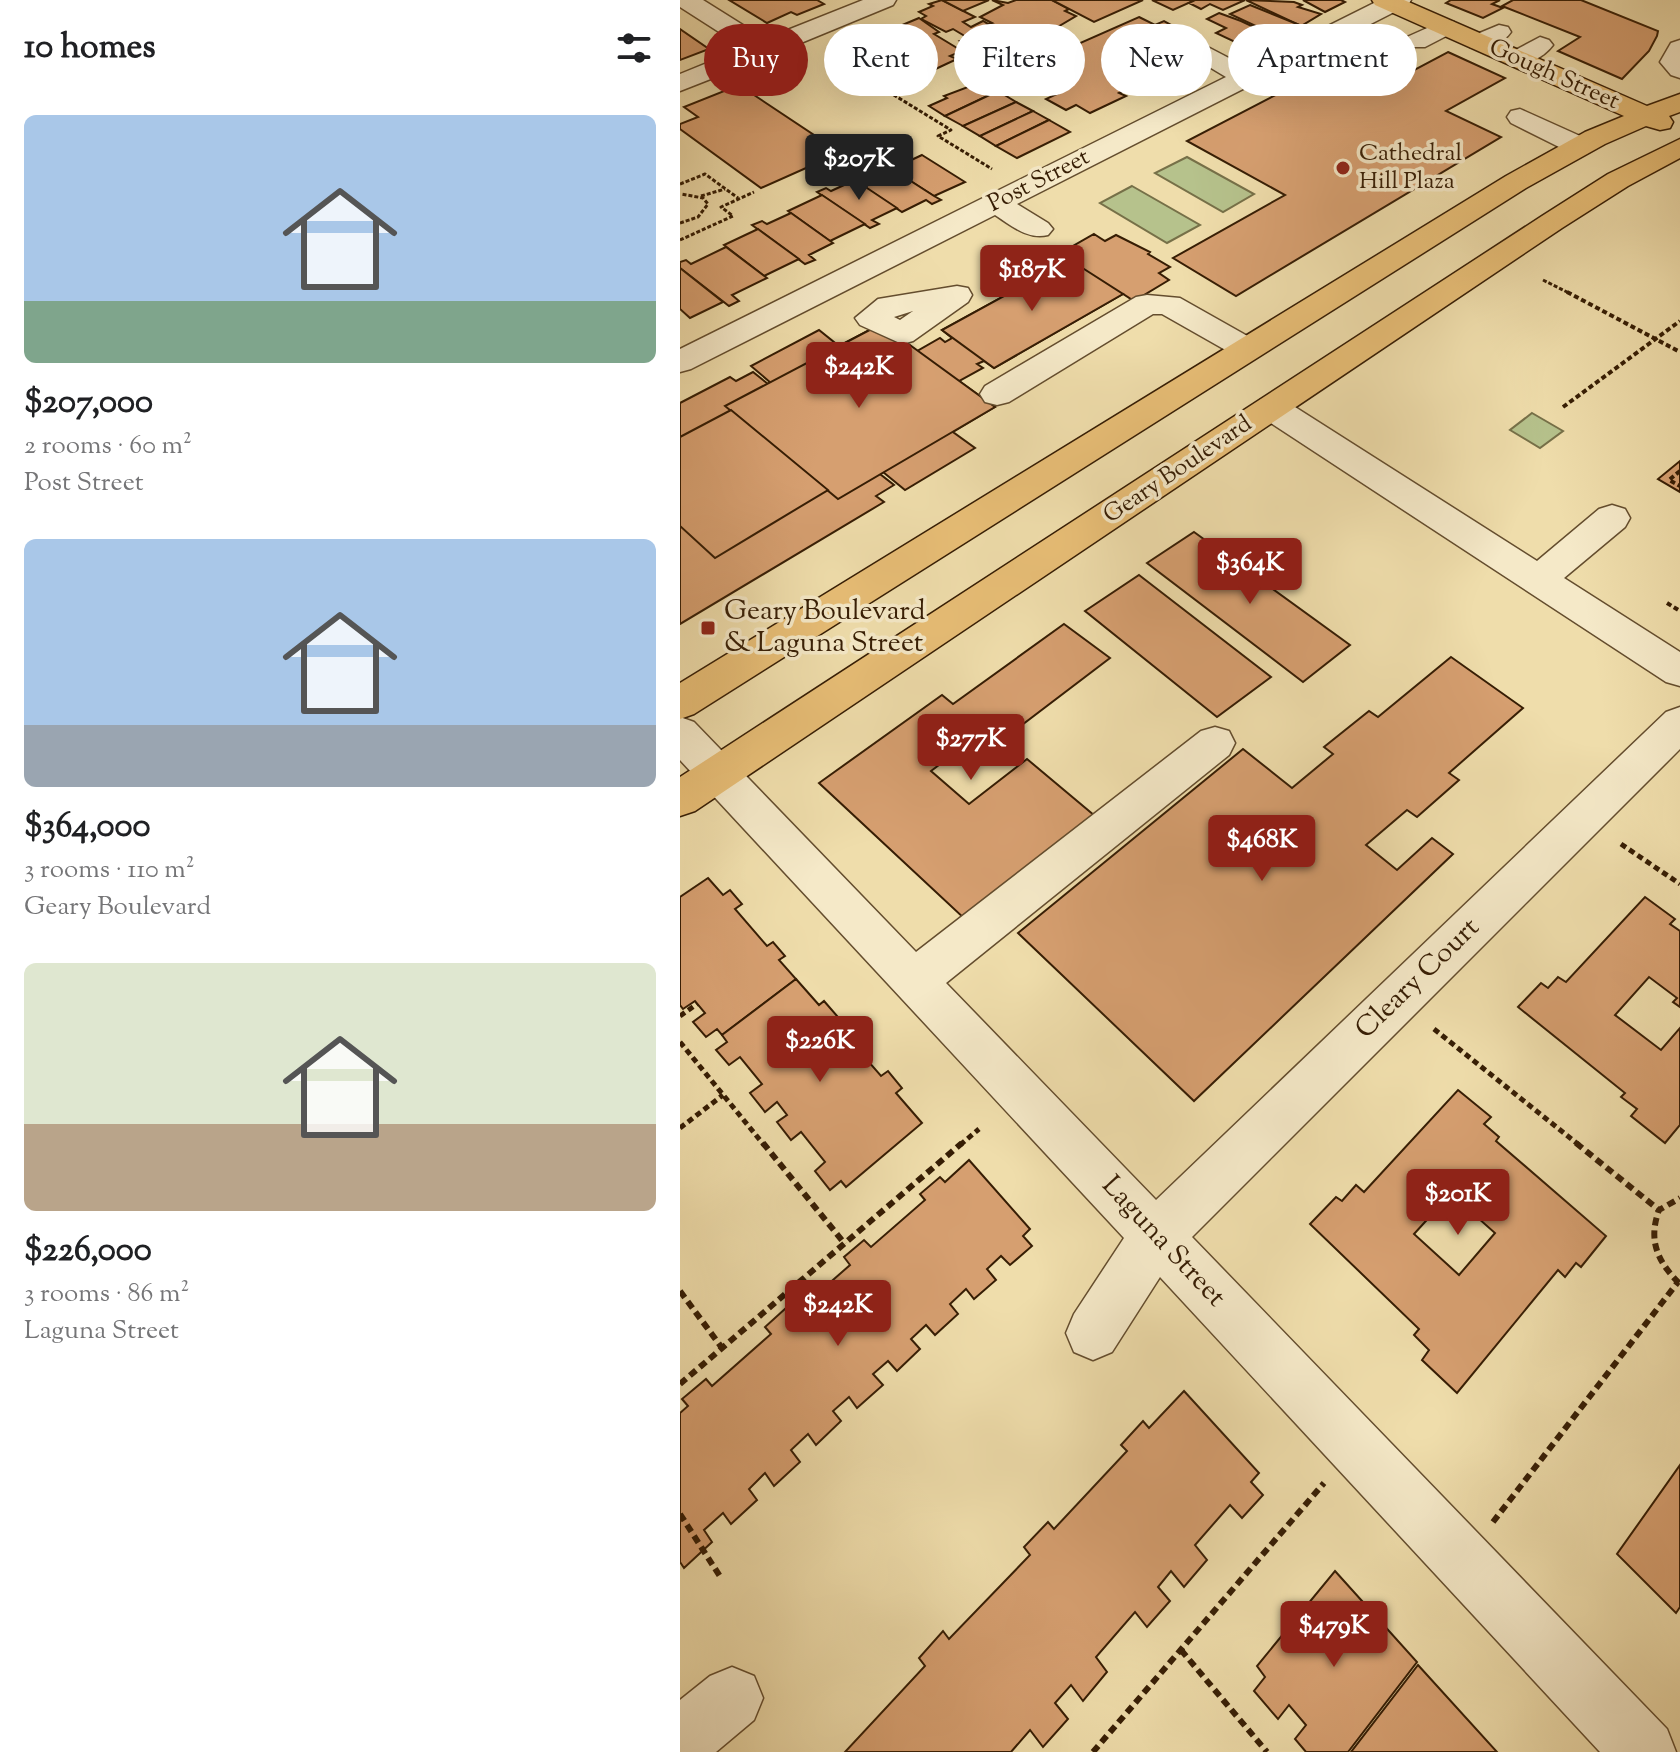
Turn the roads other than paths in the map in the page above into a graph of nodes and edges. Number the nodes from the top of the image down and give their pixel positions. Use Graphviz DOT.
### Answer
graph roads {
  1 [pos="686,0"];
  2 [pos="884,0"];
  3 [pos="1392,1"];
  4 [pos="725,24"];
  5 [pos="1348,24"];
  6 [pos="1445,27"];
  7 [pos="808,35"];
  8 [pos="1417,41"];
  9 [pos="1540,45"];
  10 [pos="1680,48"];
  11 [pos="1517,59"];
  12 [pos="1680,70"];
  13 [pos="704,75"];
  14 [pos="680,83"];
  15 [pos="1228,86"];
  16 [pos="1680,102"];
  17 [pos="1644,115"];
  18 [pos="1520,117"];
  19 [pos="1680,131"];
  20 [pos="1579,146"];
  21 [pos="1680,147"];
  22 [pos="995,203"];
  23 [pos="1038,229"];
  24 [pos="1247,349"];
  25 [pos="680,362"];
  26 [pos="997,394"];
  27 [pos="1272,408"];
  28 [pos="1612,518"];
  29 [pos="1539,579"];
  30 [pos="1680,671"];
  31 [pos="680,703"];
  32 [pos="1680,723"];
  33 [pos="680,733"];
  34 [pos="1215,743"];
  35 [pos="700,786"];
  36 [pos="915,980"];
  37 [pos="1156,1236"];
  38 [pos="1093,1333"];
  39 [pos="732,1698"];
  40 [pos="680,1736"];
  41 [pos="1644,1752"];
  1 -- 4 [label="street"];
  2 -- 7 [label="street"];
  3 -- 5 [label="street, Post Street"];
  3 -- 6 [label="main road, Gough Street"];
  6 -- 8 [label="street"];
  6 -- 11 [label="main road, Gough Street"];
  9 -- 11 [label="street"];
  10 -- 12 [label="street"];
  11 -- 17 [label="main road, Gough Street"];
  13 -- 14 [label="street"];
  15 -- 22 [label="street, Post Street"];
  16 -- 17 [label="main road"];
  17 -- 19 [label="main road, Gough Street"];
  17 -- 20 [label="main road"];
  18 -- 20 [label="street"];
  20 -- 24 [label="main road"];
  21 -- 27 [label="main road, Geary Boulevard"];
  22 -- 23 [label="street"];
  22 -- 25 [label="street, Post Street"];
  24 -- 26 [label="street"];
  24 -- 31 [label="main road"];
  27 -- 29 [label="street"];
  27 -- 35 [label="main road, Geary Boulevard"];
  28 -- 29 [label="street"];
  29 -- 30 [label="street"];
  32 -- 37 [label="street, Cleary Court"];
  33 -- 35 [label="street, Laguna Street"];
  34 -- 36 [label="street"];
  35 -- 36 [label="street, Laguna Street"];
  36 -- 37 [label="street, Laguna Street"];
  37 -- 38 [label="street, Cleary Court"];
  37 -- 41 [label="street, Laguna Street"];
  39 -- 40 [label="street"];
}
